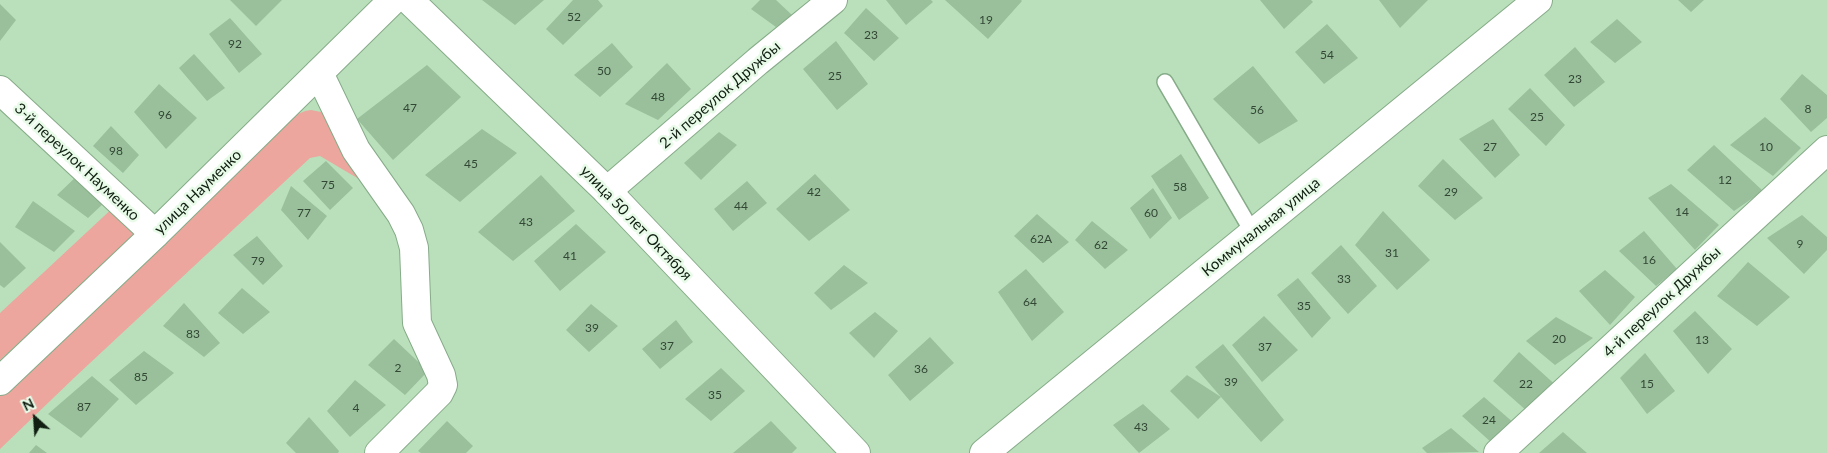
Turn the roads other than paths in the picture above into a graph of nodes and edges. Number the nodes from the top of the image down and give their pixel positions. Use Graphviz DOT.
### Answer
graph roads {
  1 [pos="393,0"];
  2 [pos="409,0"];
  3 [pos="833,0"];
  4 [pos="1538,0"];
  5 [pos="319,73"];
  6 [pos="1165,82"];
  7 [pos="0,90"];
  8 [pos="1827,150"];
  9 [pos="607,191"];
  10 [pos="1253,233"];
  11 [pos="155,234"];
  12 [pos="0,381"];
  13 [pos="379,453"];
  14 [pos="856,453"];
  15 [pos="984,453"];
  16 [pos="1498,453"];
  1 -- 5 [label="street, улица Науменко"];
  2 -- 9 [label="street, улица 50 лет Октября"];
  3 -- 9 [label="street, 2-й переулок Дружбы"];
  4 -- 10 [label="street, Коммунальная улица"];
  5 -- 11 [label="street, улица Науменко"];
  5 -- 13 [label="street"];
  6 -- 10 [label="lane"];
  7 -- 11 [label="street, 3-й переулок Науменко"];
  8 -- 16 [label="street, 4-й переулок Дружбы"];
  9 -- 14 [label="street, улица 50 лет Октября"];
  10 -- 15 [label="street, Коммунальная улица"];
  11 -- 12 [label="street, улица Науменко"];
}
